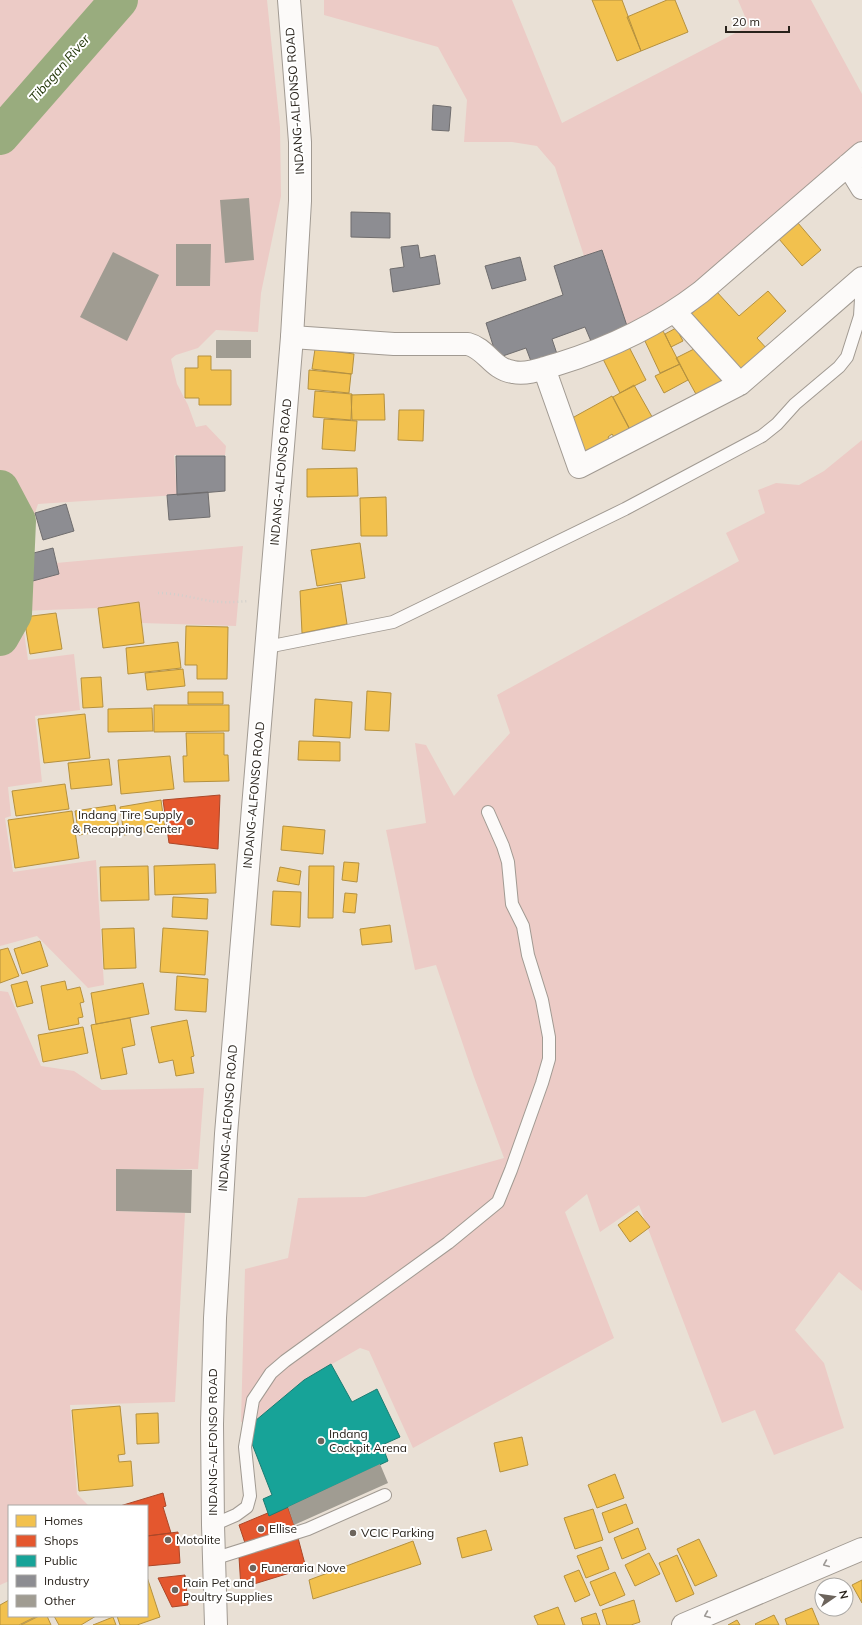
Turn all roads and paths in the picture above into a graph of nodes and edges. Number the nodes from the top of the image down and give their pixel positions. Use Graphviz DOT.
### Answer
graph roads {
  1 [pos="289,0"];
  2 [pos="855,159"];
  3 [pos="862,188"];
  4 [pos="861,279"];
  5 [pos="675,312"];
  6 [pos="292,337"];
  7 [pos="544,368"];
  8 [pos="740,384"];
  9 [pos="158,593"];
  10 [pos="271,599"];
  11 [pos="267,647"];
  12 [pos="488,812"];
  13 [pos="385,1495"];
  14 [pos="213,1525"];
  15 [pos="862,1549"];
  16 [pos="213,1559"];
  17 [pos="216,1625"];
  18 [pos="684,1625"];
  1 -- 6 [label="main road, INDANG-ALFONSO ROAD"];
  2 -- 3 [label="main road"];
  2 -- 5 [label="main road"];
  4 -- 8 [label="main road"];
  4 -- 11 [label="lane"];
  5 -- 7 [label="main road"];
  5 -- 8 [label="main road"];
  6 -- 7 [label="main road"];
  6 -- 10 [label="main road, INDANG-ALFONSO ROAD"];
  7 -- 8 [label="main road"];
  9 -- 10 [label="path"];
  10 -- 11 [label="main road, INDANG-ALFONSO ROAD"];
  11 -- 14 [label="main road, INDANG-ALFONSO ROAD"];
  12 -- 14 [label="lane"];
  13 -- 16 [label="lane"];
  14 -- 16 [label="main road, INDANG-ALFONSO ROAD"];
  15 -- 18 [label="main road, one-way"];
  16 -- 17 [label="main road, INDANG-ALFONSO ROAD"];
}
